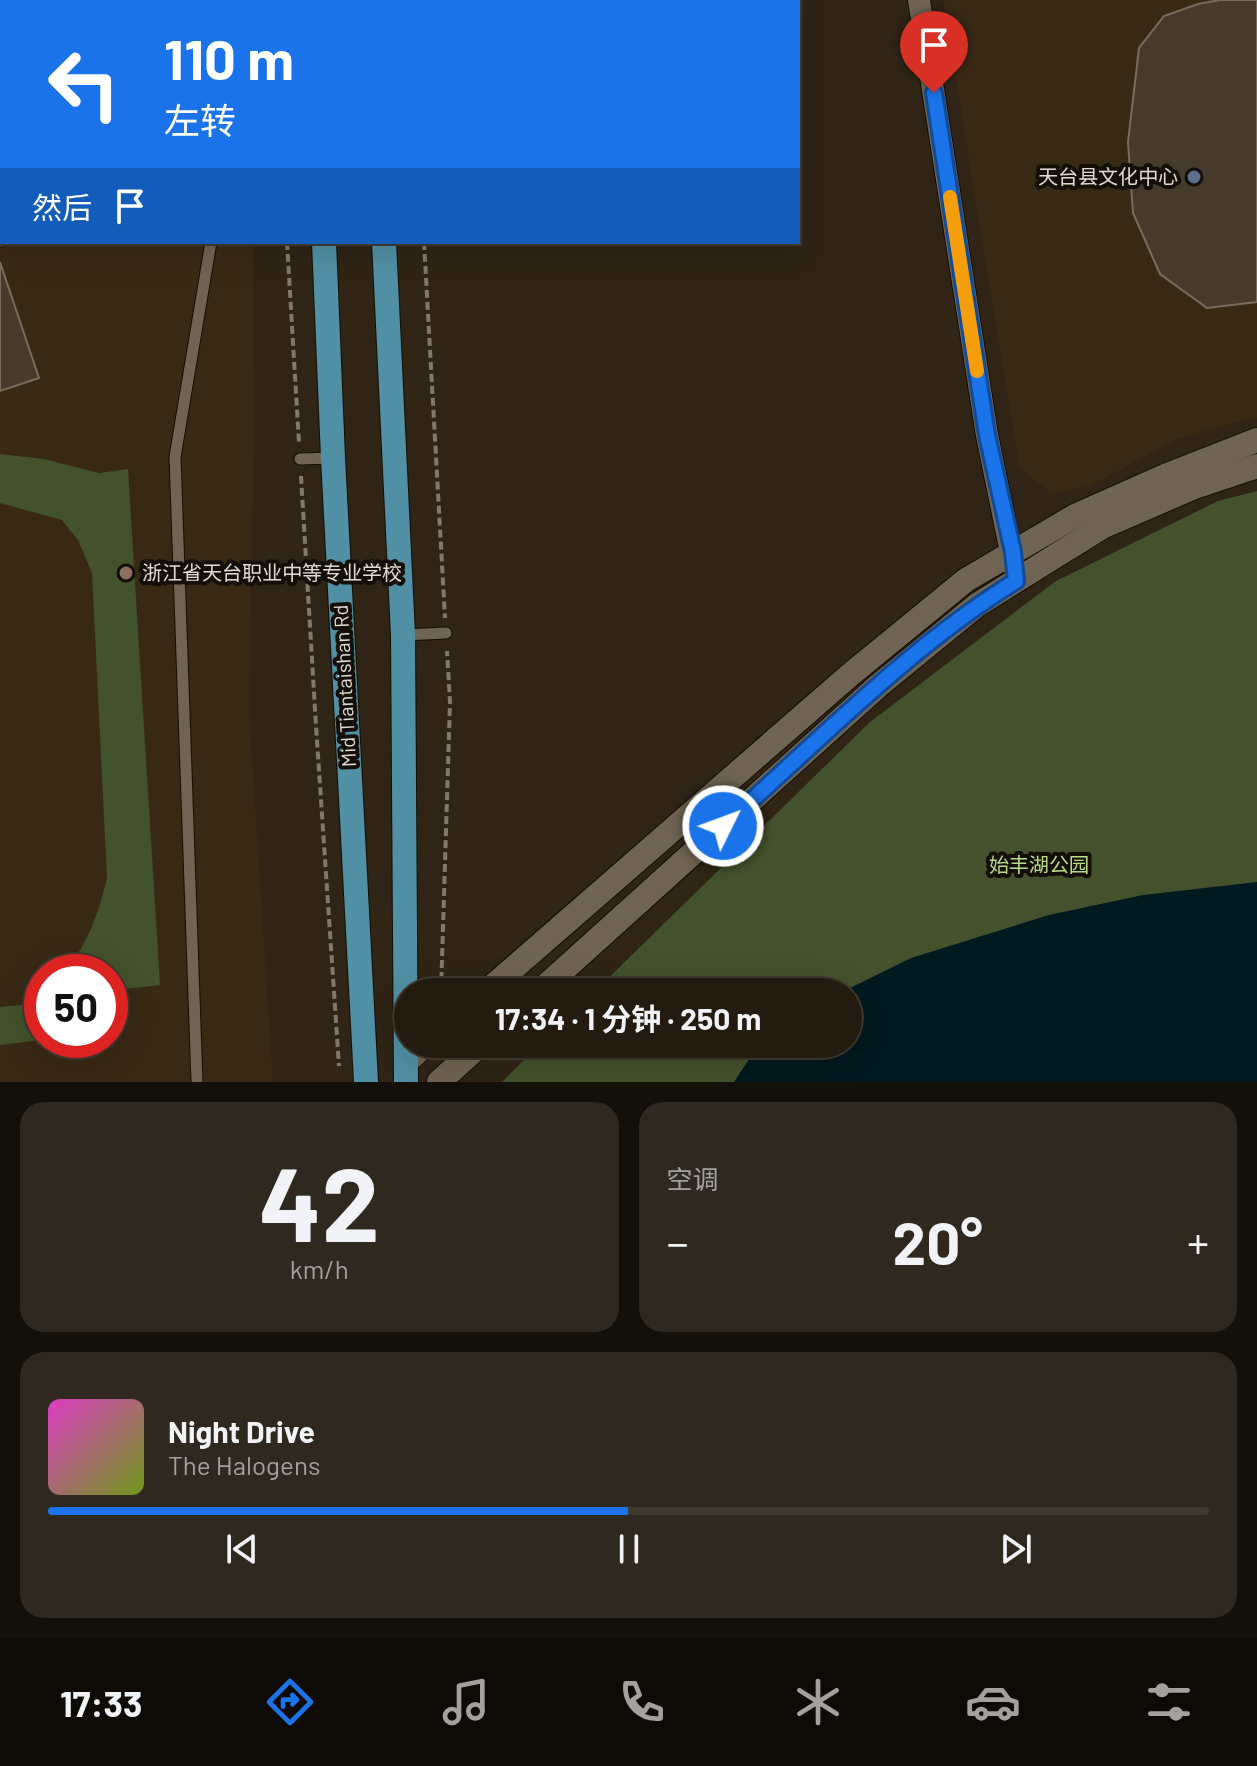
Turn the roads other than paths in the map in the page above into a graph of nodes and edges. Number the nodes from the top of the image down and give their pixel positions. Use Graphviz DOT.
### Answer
graph roads {
  1 [pos="919,0"];
  2 [pos="211,244"];
  3 [pos="324,244"];
  4 [pos="384,244"];
  5 [pos="1257,440"];
  6 [pos="333,458"];
  7 [pos="300,459"];
  8 [pos="1257,466"];
  9 [pos="1013,552"];
  10 [pos="1016,581"];
  11 [pos="446,633"];
  12 [pos="403,635"];
  13 [pos="502,978"];
  14 [pos="555,978"];
  15 [pos="466,1058"];
  16 [pos="406,1072"];
  17 [pos="197,1082"];
  18 [pos="366,1082"];
  19 [pos="439,1082"];
  1 -- 9 [label="street"];
  2 -- 17 [label="lane"];
  3 -- 6 [label="main road, Mid Tiantaishan Rd"];
  4 -- 12 [label="main road"];
  5 -- 9 [label="main road"];
  6 -- 7 [label="lane"];
  6 -- 18 [label="main road, Mid Tiantaishan Rd"];
  8 -- 10 [label="main road"];
  9 -- 10 [label="street"];
  9 -- 13 [label="main road"];
  10 -- 14 [label="main road"];
  11 -- 12 [label="lane"];
  12 -- 16 [label="main road"];
  15 -- 19 [label="main road"];
}
